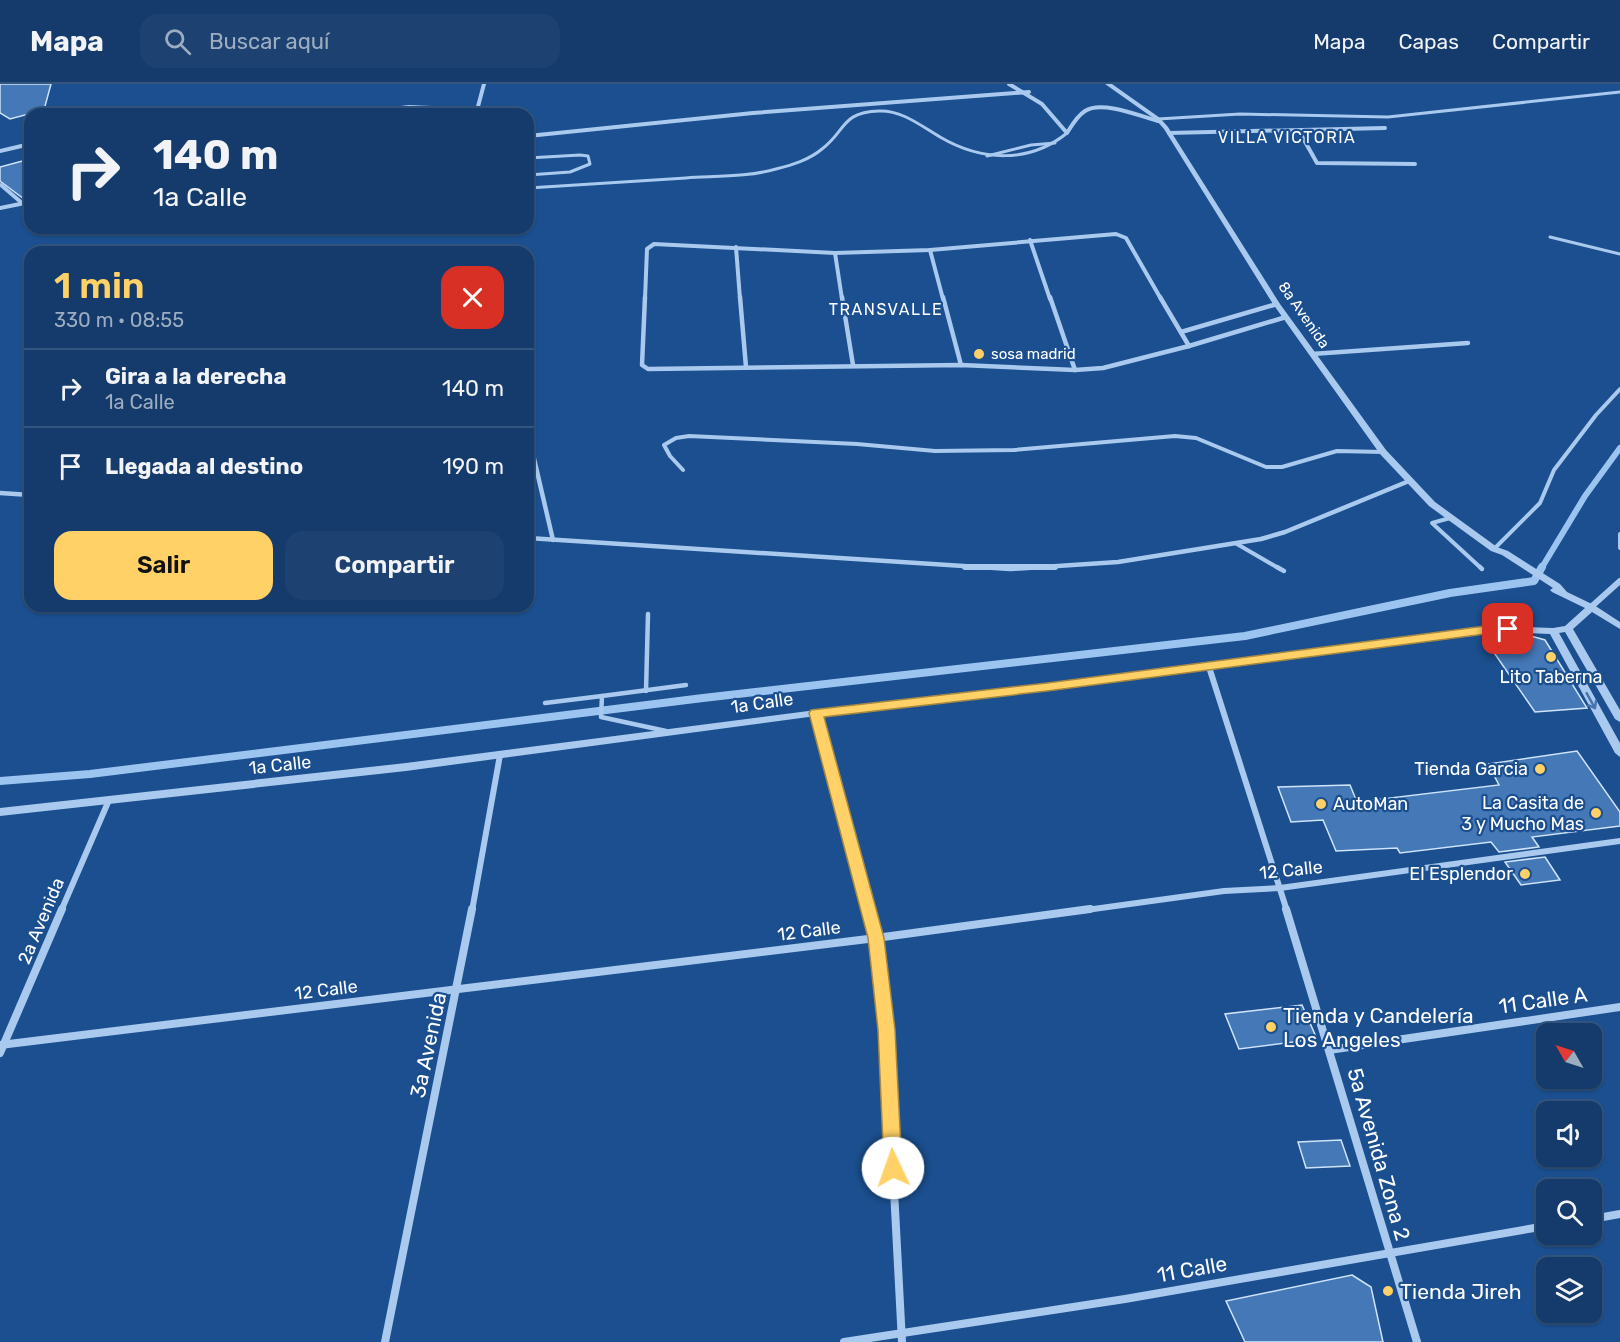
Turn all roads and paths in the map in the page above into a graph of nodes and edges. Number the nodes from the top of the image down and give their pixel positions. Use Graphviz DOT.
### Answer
graph roads {
  1 [pos="484,84"];
  2 [pos="1010,84"];
  3 [pos="1108,84"];
  4 [pos="1620,92"];
  5 [pos="1029,93"];
  6 [pos="401,108"];
  7 [pos="422,108"];
  8 [pos="477,108"];
  9 [pos="1158,120"];
  10 [pos="1385,128"];
  11 [pos="1299,131"];
  12 [pos="1067,133"];
  13 [pos="1169,134"];
  14 [pos="534,135"];
  15 [pos="1056,143"];
  16 [pos="24,145"];
  17 [pos="0,151"];
  18 [pos="985,156"];
  19 [pos="534,158"];
  20 [pos="1415,164"];
  21 [pos="534,174"];
  22 [pos="1,185"];
  23 [pos="534,188"];
  24 [pos="22,203"];
  25 [pos="0,208"];
  26 [pos="1550,237"];
  27 [pos="1029,240"];
  28 [pos="736,247"];
  29 [pos="930,250"];
  30 [pos="835,253"];
  31 [pos="1620,255"];
  32 [pos="1277,304"];
  33 [pos="1286,317"];
  34 [pos="1181,332"];
  35 [pos="1467,343"];
  36 [pos="1189,346"];
  37 [pos="1312,354"];
  38 [pos="853,365"];
  39 [pos="961,365"];
  40 [pos="746,367"];
  41 [pos="1075,370"];
  42 [pos="1620,389"];
  43 [pos="1383,452"];
  44 [pos="534,458"];
  45 [pos="682,470"];
  46 [pos="1409,481"];
  47 [pos="0,493"];
  48 [pos="24,495"];
  49 [pos="1451,518"];
  50 [pos="1620,534"];
  51 [pos="534,538"];
  52 [pos="553,540"];
  53 [pos="1237,544"];
  54 [pos="1494,549"];
  55 [pos="1620,549"];
  56 [pos="1482,569"];
  57 [pos="1284,571"];
  58 [pos="1620,581"];
  59 [pos="1591,607"];
  60 [pos="648,614"];
  61 [pos="1620,626"];
  62 [pos="1568,628"];
  63 [pos="1552,631"];
  64 [pos="1209,667"];
  65 [pos="686,685"];
  66 [pos="646,691"];
  67 [pos="602,696"];
  68 [pos="545,703"];
  69 [pos="816,713"];
  70 [pos="1620,719"];
  71 [pos="670,732"];
  72 [pos="1620,753"];
  73 [pos="500,755"];
  74 [pos="108,800"];
  75 [pos="0,812"];
  76 [pos="1620,841"];
  77 [pos="1280,888"];
  78 [pos="876,938"];
  79 [pos="458,989"];
  80 [pos="1620,1007"];
  81 [pos="2,1045"];
  82 [pos="1329,1050"];
  83 [pos="0,1053"];
  84 [pos="1620,1214"];
  85 [pos="1602,1217"];
  86 [pos="1536,1228"];
  87 [pos="1389,1252"];
  88 [pos="902,1338"];
  89 [pos="386,1342"];
  90 [pos="844,1342"];
  91 [pos="1417,1342"];
  1 -- 8 [label="street"];
  2 -- 5 [label="street"];
  3 -- 9 [label="street, 8a Avenida"];
  4 -- 9 [label="lane"];
  5 -- 12 [label="street"];
  5 -- 14 [label="street"];
  6 -- 7 [label="street"];
  9 -- 12 [label="street"];
  9 -- 13 [label="street, 8a Avenida"];
  10 -- 11 [label="street"];
  11 -- 13 [label="street"];
  11 -- 20 [label="street"];
  12 -- 15 [label="lane"];
  13 -- 32 [label="street, 8a Avenida"];
  15 -- 18 [label="lane"];
  15 -- 18 [label="lane"];
  16 -- 17 [label="street"];
  18 -- 23 [label="lane"];
  19 -- 21 [label="lane"];
  22 -- 24 [label="street"];
  24 -- 25 [label="street"];
  26 -- 31 [label="lane"];
  27 -- 29 [label="street"];
  27 -- 34 [label="street"];
  27 -- 41 [label="street"];
  28 -- 30 [label="street"];
  28 -- 40 [label="street"];
  28 -- 40 [label="street"];
  29 -- 30 [label="street"];
  29 -- 39 [label="street"];
  30 -- 38 [label="street"];
  32 -- 33 [label="street, 8a Avenida"];
  32 -- 34 [label="street"];
  33 -- 36 [label="street"];
  33 -- 37 [label="street, 8a Avenida"];
  34 -- 36 [label="street"];
  35 -- 37 [label="street"];
  36 -- 41 [label="street"];
  37 -- 43 [label="street, 8a Avenida"];
  38 -- 39 [label="street"];
  38 -- 40 [label="street"];
  39 -- 41 [label="street"];
  42 -- 54 [label="lane"];
  43 -- 45 [label="lane"];
  43 -- 46 [label="street, 8a Avenida"];
  44 -- 52 [label="street"];
  46 -- 49 [label="street, 8a Avenida"];
  46 -- 53 [label="street"];
  47 -- 48 [label="street"];
  49 -- 54 [label="street, 8a Avenida"];
  49 -- 56 [label="lane"];
  50 -- 55 [label="lane"];
  51 -- 52 [label="street"];
  52 -- 53 [label="street"];
  53 -- 57 [label="lane"];
  54 -- 59 [label="street, 8a Avenida"];
  58 -- 59 [label="street"];
  59 -- 61 [label="street, 8a Avenida"];
  59 -- 62 [label="street"];
  60 -- 66 [label="lane"];
  62 -- 63 [label="street, 1a Calle"];
  62 -- 70 [label="street"];
  63 -- 64 [label="street, 1a Calle"];
  63 -- 72 [label="street, one-way"];
  64 -- 69 [label="street, 1a Calle"];
  64 -- 77 [label="street, 5a Avenida Zona 2"];
  65 -- 66 [label="lane"];
  66 -- 67 [label="lane"];
  67 -- 68 [label="lane"];
  67 -- 71 [label="lane"];
  69 -- 71 [label="street, 1a Calle"];
  69 -- 78 [label="street"];
  71 -- 73 [label="street, 1a Calle"];
  73 -- 74 [label="street, 1a Calle"];
  73 -- 79 [label="street, 3a Avenida"];
  74 -- 75 [label="street, 1a Calle"];
  74 -- 81 [label="street, 2a Avenida"];
  76 -- 77 [label="street, 12 Calle"];
  77 -- 78 [label="street, 12 Calle"];
  77 -- 82 [label="street, 5a Avenida Zona 2"];
  78 -- 79 [label="street, 12 Calle"];
  78 -- 88 [label="street"];
  79 -- 81 [label="street, 12 Calle"];
  79 -- 89 [label="street, 3a Avenida"];
  80 -- 82 [label="street, 11 Calle A"];
  81 -- 83 [label="street, 2a Avenida"];
  82 -- 87 [label="street, 5a Avenida Zona 2"];
  84 -- 85 [label="street"];
  86 -- 87 [label="street, 11 Calle"];
  87 -- 88 [label="street, 11 Calle"];
  87 -- 91 [label="street, 5a Avenida Zona 2"];
  88 -- 90 [label="street, 11 Calle"];
}
